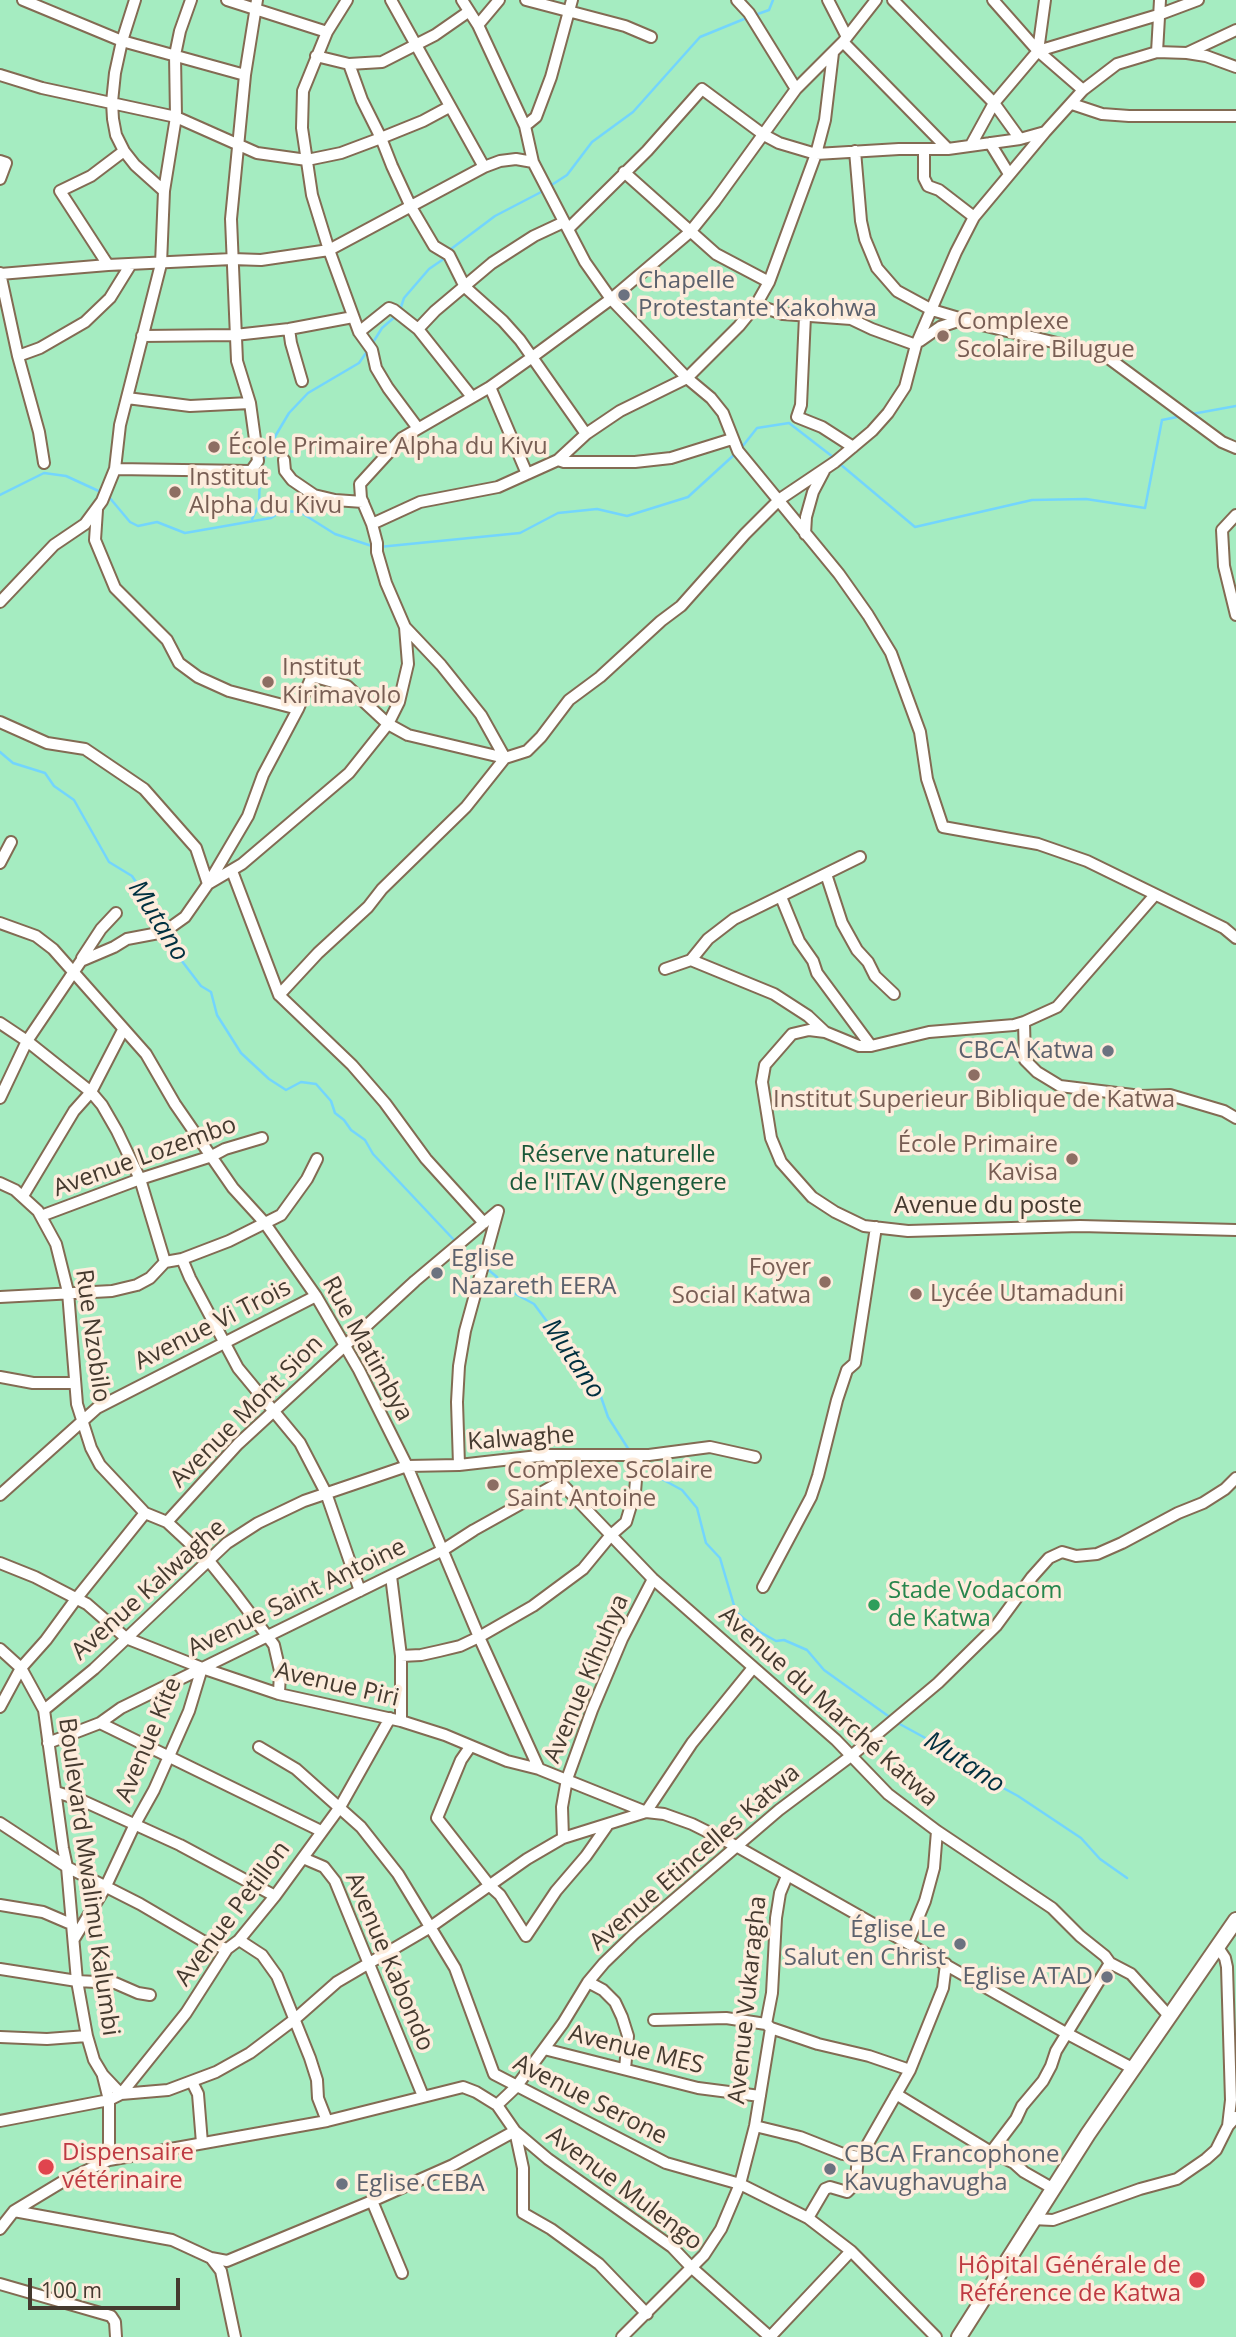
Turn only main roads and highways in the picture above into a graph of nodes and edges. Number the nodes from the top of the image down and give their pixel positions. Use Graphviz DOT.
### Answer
graph roads {
  1 [pos="1236,1920"];
  2 [pos="959,2337"];
  1 -- 2 [label="main road"];
}
